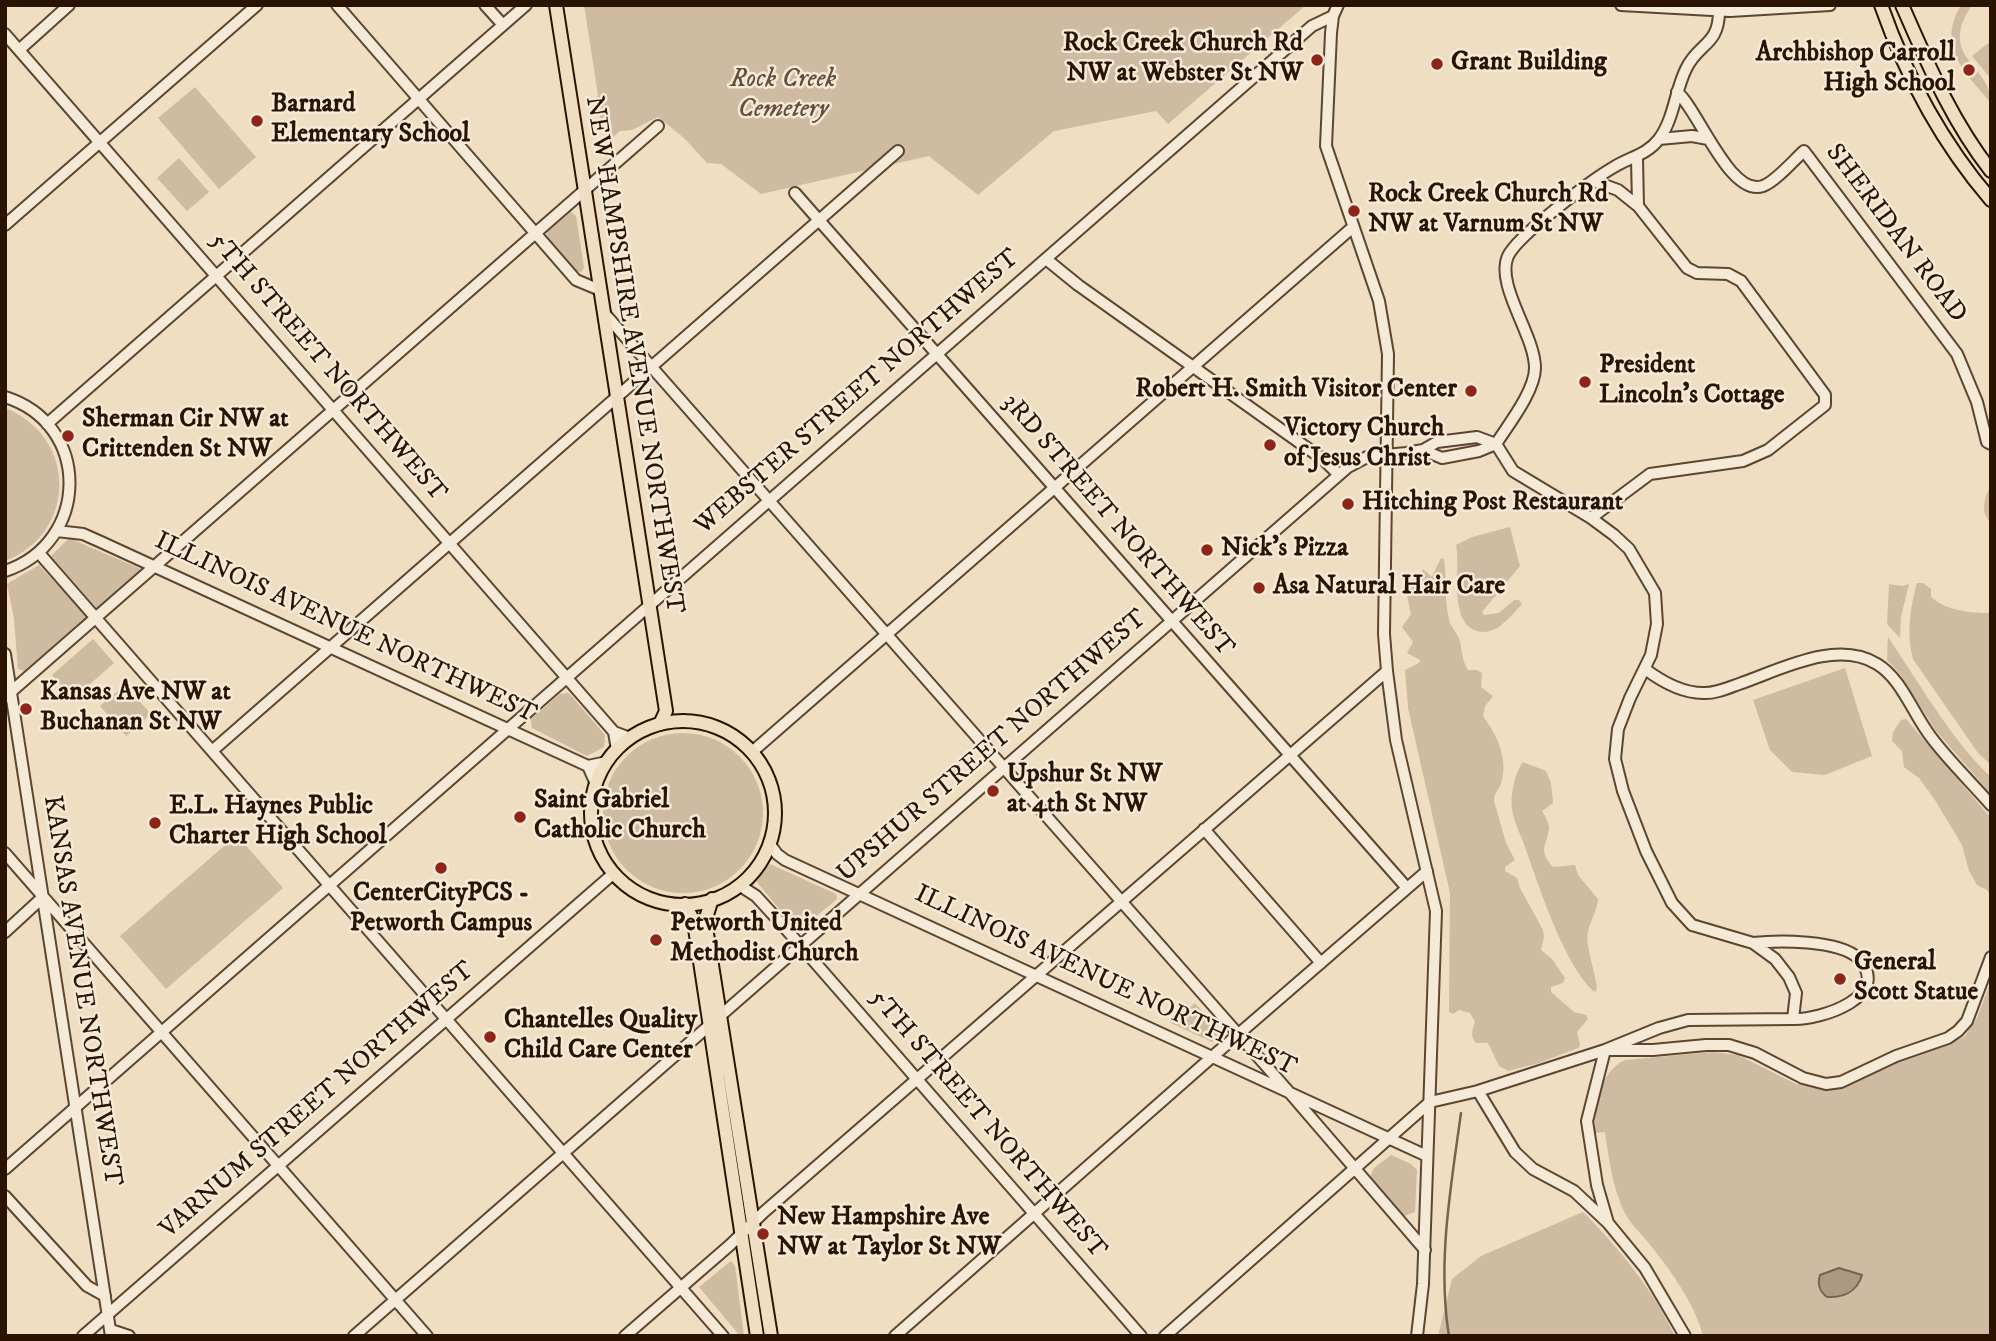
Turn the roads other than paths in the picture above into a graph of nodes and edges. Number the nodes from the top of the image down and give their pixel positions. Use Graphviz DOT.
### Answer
graph roads {
  1 [pos="69,5"];
  2 [pos="257,5"];
  3 [pos="337,5"];
  4 [pos="485,5"];
  5 [pos="526,5"];
  6 [pos="556,5"];
  7 [pos="1621,5"];
  8 [pos="1830,5"];
  9 [pos="1881,5"];
  10 [pos="1902,5"];
  11 [pos="1911,5"];
  12 [pos="1335,10"];
  13 [pos="1719,11"];
  14 [pos="503,25"];
  15 [pos="1912,27"];
  16 [pos="5,34"];
  17 [pos="19,50"];
  18 [pos="1677,92"];
  19 [pos="418,99"];
  20 [pos="658,126"];
  21 [pos="1659,139"];
  22 [pos="1708,139"];
  23 [pos="100,143"];
  24 [pos="895,154"];
  25 [pos="1637,158"];
  26 [pos="1991,171"];
  27 [pos="1593,181"];
  28 [pos="584,189"];
  29 [pos="795,193"];
  30 [pos="1991,200"];
  31 [pos="1638,206"];
  32 [pos="820,221"];
  33 [pos="5,225"];
  34 [pos="1353,227"];
  35 [pos="535,233"];
  36 [pos="1046,259"];
  37 [pos="216,276"];
  38 [pos="600,290"];
  39 [pos="605,314"];
  40 [pos="937,355"];
  41 [pos="1193,366"];
  42 [pos="652,367"];
  43 [pos="5,397"];
  44 [pos="617,397"];
  45 [pos="333,410"];
  46 [pos="47,424"];
  47 [pos="1989,443"];
  48 [pos="1496,444"];
  49 [pos="1385,455"];
  50 [pos="1339,475"];
  51 [pos="1054,488"];
  52 [pos="769,501"];
  53 [pos="65,512"];
  54 [pos="1591,518"];
  55 [pos="57,531"];
  56 [pos="83,534"];
  57 [pos="450,544"];
  58 [pos="39,553"];
  59 [pos="154,566"];
  60 [pos="6,572"];
  61 [pos="649,605"];
  62 [pos="95,618"];
  63 [pos="1171,622"];
  64 [pos="886,634"];
  65 [pos="331,648"];
  66 [pos="5,654"];
  67 [pos="1645,668"];
  68 [pos="1387,671"];
  69 [pos="567,678"];
  70 [pos="8,694"];
  71 [pos="666,711"];
  72 [pos="679,721"];
  73 [pos="660,724"];
  74 [pos="507,730"];
  75 [pos="614,732"];
  76 [pos="630,738"];
  77 [pos="617,750"];
  78 [pos="212,751"];
  79 [pos="752,752"];
  80 [pos="1289,755"];
  81 [pos="607,762"];
  82 [pos="588,766"];
  83 [pos="1004,768"];
  84 [pos="596,784"];
  85 [pos="1991,805"];
  86 [pos="1204,829"];
  87 [pos="769,844"];
  88 [pos="5,853"];
  89 [pos="1427,872"];
  90 [pos="614,873"];
  91 [pos="330,885"];
  92 [pos="739,885"];
  93 [pos="1407,888"];
  94 [pos="860,894"];
  95 [pos="43,897"];
  96 [pos="712,899"];
  97 [pos="1121,902"];
  98 [pos="685,904"];
  99 [pos="5,932"];
  100 [pos="1753,943"];
  101 [pos="800,946"];
  102 [pos="1991,957"];
  103 [pos="1321,963"];
  104 [pos="1036,975"];
  105 [pos="721,1014"];
  106 [pos="447,1019"];
  107 [pos="1793,1019"];
  108 [pos="709,1024"];
  109 [pos="162,1032"];
  110 [pos="1238,1035"];
  111 [pos="1605,1050"];
  112 [pos="1212,1056"];
  113 [pos="917,1080"];
  114 [pos="1478,1091"];
  115 [pos="1289,1092"];
  116 [pos="1430,1102"];
  117 [pos="76,1107"];
  118 [pos="1390,1139"];
  119 [pos="564,1153"];
  120 [pos="1427,1156"];
  121 [pos="279,1167"];
  122 [pos="5,1169"];
  123 [pos="1355,1170"];
  124 [pos="5,1196"];
  125 [pos="1034,1214"];
  126 [pos="754,1221"];
  127 [pos="1608,1223"];
  128 [pos="741,1232"];
  129 [pos="1424,1250"];
  130 [pos="681,1287"];
  131 [pos="105,1296"];
  132 [pos="396,1300"];
  133 [pos="108,1314"];
  134 [pos="111,1333"];
  135 [pos="83,1336"];
  136 [pos="129,1336"];
  137 [pos="355,1336"];
  138 [pos="427,1336"];
  139 [pos="625,1336"];
  140 [pos="723,1336"];
  141 [pos="757,1336"];
  142 [pos="771,1336"];
  143 [pos="895,1336"];
  144 [pos="1141,1336"];
  145 [pos="1165,1336"];
  146 [pos="1417,1336"];
  147 [pos="1685,1336"];
  1 -- 17 [label="street"];
  2 -- 23 [label="street"];
  3 -- 19 [label="street"];
  4 -- 14 [label="street"];
  5 -- 14 [label="street"];
  6 -- 28 [label="main road, NEW HAMPSHIRE AVENUE NORTHWEST"];
  7 -- 13 [label="street"];
  8 -- 13 [label="street"];
  9 -- 30 [label="main road"];
  10 -- 15 [label="main road"];
  11 -- 15 [label="main road"];
  12 -- 34 [label="street"];
  12 -- 36 [label="street, WEBSTER STREET NORTHWEST"];
  13 -- 18 [label="street"];
  14 -- 19 [label="street"];
  15 -- 26 [label="main road"];
  16 -- 17 [label="street, 5TH STREET NORTHWEST"];
  17 -- 23 [label="street, 5TH STREET NORTHWEST"];
  18 -- 21 [label="street"];
  18 -- 22 [label="street, SHERIDAN ROAD"];
  19 -- 35 [label="street"];
  19 -- 37 [label="street"];
  20 -- 28 [label="street"];
  21 -- 22 [label="street"];
  21 -- 25 [label="street"];
  22 -- 47 [label="street, SHERIDAN ROAD"];
  23 -- 33 [label="street"];
  23 -- 37 [label="street, 5TH STREET NORTHWEST"];
  24 -- 32 [label="street"];
  25 -- 27 [label="street"];
  25 -- 31 [label="street"];
  27 -- 31 [label="street"];
  27 -- 48 [label="street"];
  28 -- 35 [label="street"];
  28 -- 38 [label="main road, NEW HAMPSHIRE AVENUE NORTHWEST"];
  29 -- 32 [label="street, 3RD STREET NORTHWEST"];
  31 -- 54 [label="street"];
  32 -- 40 [label="street, 3RD STREET NORTHWEST"];
  32 -- 42 [label="street"];
  34 -- 41 [label="street"];
  34 -- 49 [label="street"];
  35 -- 38 [label="street"];
  35 -- 45 [label="street"];
  36 -- 40 [label="street, WEBSTER STREET NORTHWEST"];
  36 -- 41 [label="street"];
  37 -- 45 [label="street, 5TH STREET NORTHWEST"];
  37 -- 46 [label="street"];
  38 -- 39 [label="main road, NEW HAMPSHIRE AVENUE NORTHWEST"];
  39 -- 42 [label="street"];
  39 -- 44 [label="main road, NEW HAMPSHIRE AVENUE NORTHWEST"];
  40 -- 51 [label="street, 3RD STREET NORTHWEST"];
  40 -- 52 [label="street, WEBSTER STREET NORTHWEST"];
  41 -- 50 [label="street"];
  41 -- 51 [label="street"];
  42 -- 44 [label="street"];
  42 -- 52 [label="street"];
  43 -- 46 [label="street"];
  44 -- 57 [label="street"];
  44 -- 61 [label="main road, NEW HAMPSHIRE AVENUE NORTHWEST"];
  45 -- 57 [label="street, 5TH STREET NORTHWEST"];
  45 -- 59 [label="street"];
  46 -- 53 [label="street"];
  48 -- 49 [label="street, UPSHUR STREET NORTHWEST"];
  48 -- 54 [label="street"];
  49 -- 50 [label="street, UPSHUR STREET NORTHWEST"];
  49 -- 68 [label="street"];
  50 -- 63 [label="street, UPSHUR STREET NORTHWEST"];
  51 -- 63 [label="street, 3RD STREET NORTHWEST"];
  51 -- 64 [label="street"];
  52 -- 61 [label="street, WEBSTER STREET NORTHWEST"];
  52 -- 64 [label="street"];
  53 -- 55 [label="street"];
  53 -- 56 [label="street, ILLINOIS AVENUE NORTHWEST"];
  54 -- 67 [label="street"];
  55 -- 56 [label="street, ILLINOIS AVENUE NORTHWEST"];
  55 -- 58 [label="street"];
  56 -- 59 [label="street, ILLINOIS AVENUE NORTHWEST"];
  57 -- 65 [label="street"];
  57 -- 69 [label="street, 5TH STREET NORTHWEST"];
  58 -- 60 [label="street"];
  58 -- 62 [label="street"];
  59 -- 62 [label="street"];
  59 -- 65 [label="street, ILLINOIS AVENUE NORTHWEST"];
  61 -- 69 [label="street, WEBSTER STREET NORTHWEST"];
  61 -- 71 [label="main road, NEW HAMPSHIRE AVENUE NORTHWEST"];
  62 -- 70 [label="street"];
  62 -- 78 [label="street"];
  63 -- 80 [label="street, 3RD STREET NORTHWEST"];
  63 -- 83 [label="street, UPSHUR STREET NORTHWEST"];
  64 -- 79 [label="street"];
  64 -- 83 [label="street"];
  65 -- 74 [label="street, ILLINOIS AVENUE NORTHWEST"];
  65 -- 78 [label="street"];
  66 -- 70 [label="street, KANSAS AVENUE NORTHWEST"];
  67 -- 85 [label="street"];
  67 -- 100 [label="street"];
  68 -- 80 [label="street"];
  68 -- 89 [label="street"];
  69 -- 74 [label="street, WEBSTER STREET NORTHWEST"];
  69 -- 75 [label="street, 5TH STREET NORTHWEST"];
  70 -- 95 [label="street, KANSAS AVENUE NORTHWEST"];
  71 -- 72 [label="main road"];
  71 -- 73 [label="main road"];
  72 -- 73 [label="main road"];
  72 -- 79 [label="main road"];
  73 -- 76 [label="main road"];
  74 -- 82 [label="street, ILLINOIS AVENUE NORTHWEST"];
  74 -- 91 [label="street, WEBSTER STREET NORTHWEST"];
  75 -- 76 [label="street, 5TH STREET NORTHWEST"];
  75 -- 77 [label="street"];
  76 -- 77 [label="main road"];
  77 -- 81 [label="main road"];
  78 -- 91 [label="street"];
  79 -- 87 [label="main road"];
  80 -- 86 [label="street"];
  80 -- 93 [label="street, 3RD STREET NORTHWEST"];
  81 -- 82 [label="street"];
  81 -- 84 [label="main road"];
  82 -- 84 [label="street"];
  83 -- 94 [label="street, UPSHUR STREET NORTHWEST"];
  83 -- 97 [label="street"];
  84 -- 90 [label="main road"];
  86 -- 97 [label="street"];
  86 -- 103 [label="street"];
  87 -- 92 [label="main road"];
  87 -- 94 [label="street, ILLINOIS AVENUE NORTHWEST"];
  88 -- 95 [label="street"];
  89 -- 93 [label="street"];
  89 -- 116 [label="street"];
  90 -- 98 [label="main road"];
  90 -- 106 [label="street, VARNUM STREET NORTHWEST"];
  91 -- 106 [label="street"];
  91 -- 109 [label="street, WEBSTER STREET NORTHWEST"];
  92 -- 96 [label="main road"];
  92 -- 101 [label="street, 5TH STREET NORTHWEST"];
  93 -- 103 [label="street"];
  94 -- 101 [label="street, UPSHUR STREET NORTHWEST"];
  94 -- 104 [label="street, ILLINOIS AVENUE NORTHWEST"];
  95 -- 99 [label="street"];
  95 -- 109 [label="street"];
  95 -- 117 [label="street, KANSAS AVENUE NORTHWEST"];
  96 -- 98 [label="main road"];
  96 -- 105 [label="main road"];
  97 -- 104 [label="street"];
  97 -- 110 [label="street"];
  98 -- 108 [label="main road"];
  100 -- 107 [label="street"];
  100 -- 107 [label="street"];
  101 -- 105 [label="street, UPSHUR STREET NORTHWEST"];
  101 -- 113 [label="street, 5TH STREET NORTHWEST"];
  102 -- 111 [label="street"];
  103 -- 110 [label="street"];
  104 -- 112 [label="street, ILLINOIS AVENUE NORTHWEST"];
  104 -- 113 [label="street"];
  105 -- 108 [label="street, UPSHUR STREET NORTHWEST"];
  105 -- 126 [label="main road"];
  106 -- 119 [label="street"];
  106 -- 121 [label="street, VARNUM STREET NORTHWEST"];
  107 -- 111 [label="street"];
  108 -- 119 [label="street, UPSHUR STREET NORTHWEST"];
  108 -- 128 [label="main road"];
  109 -- 117 [label="street, WEBSTER STREET NORTHWEST"];
  109 -- 121 [label="street"];
  110 -- 112 [label="street"];
  110 -- 115 [label="street"];
  111 -- 114 [label="street"];
  111 -- 127 [label="street"];
  112 -- 115 [label="street, ILLINOIS AVENUE NORTHWEST"];
  112 -- 125 [label="street"];
  113 -- 125 [label="street, 5TH STREET NORTHWEST"];
  113 -- 126 [label="street"];
  114 -- 116 [label="street"];
  114 -- 127 [label="street"];
  115 -- 118 [label="street, ILLINOIS AVENUE NORTHWEST"];
  115 -- 123 [label="street"];
  116 -- 118 [label="street"];
  116 -- 120 [label="street"];
  117 -- 122 [label="street, WEBSTER STREET NORTHWEST"];
  117 -- 131 [label="street, KANSAS AVENUE NORTHWEST"];
  118 -- 120 [label="street, ILLINOIS AVENUE NORTHWEST"];
  118 -- 123 [label="street"];
  119 -- 130 [label="street"];
  119 -- 132 [label="street, UPSHUR STREET NORTHWEST"];
  120 -- 129 [label="street"];
  121 -- 132 [label="street"];
  121 -- 133 [label="street, VARNUM STREET NORTHWEST"];
  123 -- 129 [label="street"];
  123 -- 145 [label="street"];
  124 -- 131 [label="street"];
  125 -- 143 [label="street"];
  125 -- 144 [label="street, 5TH STREET NORTHWEST"];
  126 -- 128 [label="street"];
  126 -- 142 [label="main road"];
  127 -- 147 [label="street"];
  128 -- 130 [label="street"];
  128 -- 141 [label="main road"];
  129 -- 146 [label="street"];
  130 -- 139 [label="street"];
  130 -- 140 [label="street"];
  131 -- 133 [label="street, KANSAS AVENUE NORTHWEST"];
  132 -- 137 [label="street, UPSHUR STREET NORTHWEST"];
  132 -- 138 [label="street"];
  133 -- 134 [label="street, KANSAS AVENUE NORTHWEST"];
  133 -- 135 [label="street, VARNUM STREET NORTHWEST"];
  134 -- 136 [label="street"];
}
